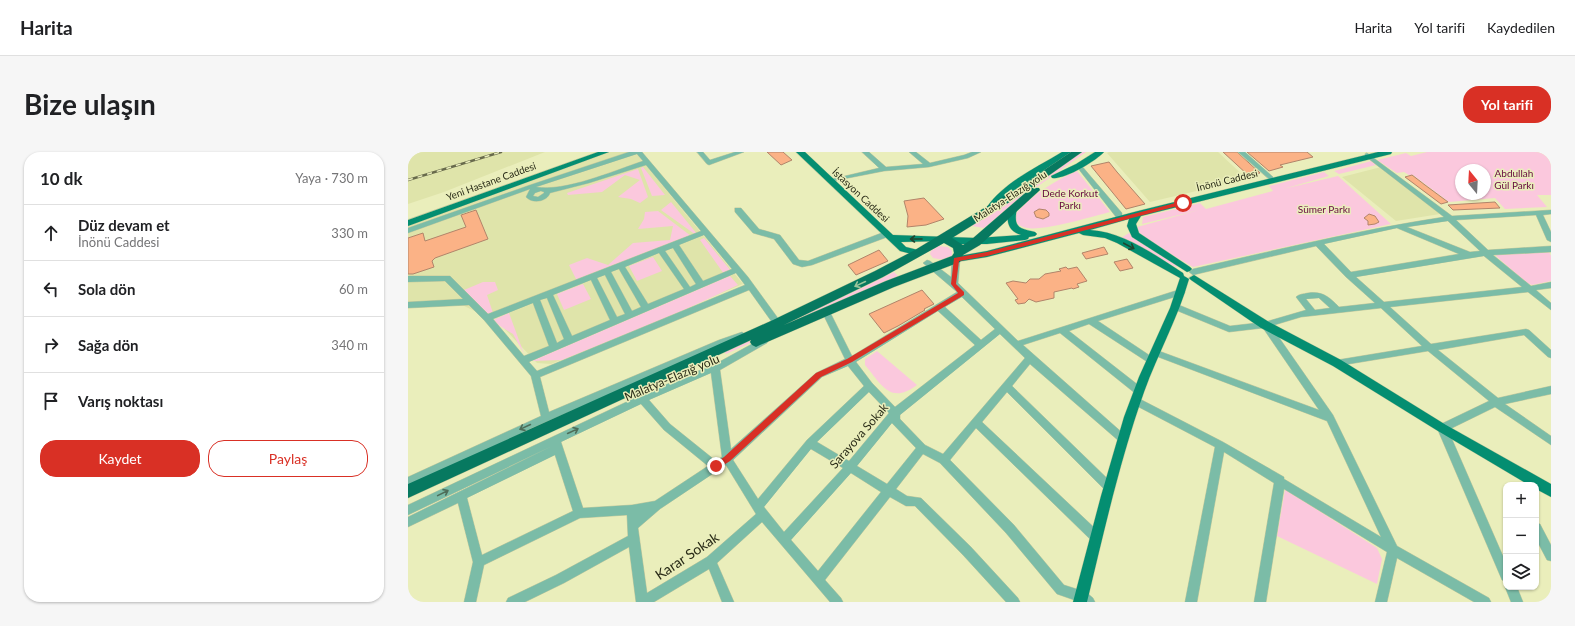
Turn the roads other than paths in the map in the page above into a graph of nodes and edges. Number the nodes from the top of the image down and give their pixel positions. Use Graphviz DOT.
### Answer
graph roads {
  1 [pos="605,152"];
  2 [pos="635,152"];
  3 [pos="639,152"];
  4 [pos="700,152"];
  5 [pos="741,152"];
  6 [pos="800,152"];
  7 [pos="865,152"];
  8 [pos="912,152"];
  9 [pos="958,152"];
  10 [pos="978,152"];
  11 [pos="1067,152"];
  12 [pos="1076,152"];
  13 [pos="1088,152"];
  14 [pos="1100,152"];
  15 [pos="1241,152"];
  16 [pos="1380,152"];
  17 [pos="1388,152"];
  18 [pos="1368,156"];
  19 [pos="966,157"];
  20 [pos="647,162"];
  21 [pos="929,165"];
  22 [pos="1079,166"];
  23 [pos="884,169"];
  24 [pos="1055,176"];
  25 [pos="1271,178"];
  26 [pos="830,181"];
  27 [pos="533,188"];
  28 [pos="1013,208"];
  29 [pos="990,209"];
  30 [pos="738,210"];
  31 [pos="1551,212"];
  32 [pos="1539,213"];
  33 [pos="1138,214"];
  34 [pos="1119,215"];
  35 [pos="1450,218"];
  36 [pos="972,220"];
  37 [pos="1102,222"];
  38 [pos="408,223"];
  39 [pos="994,226"];
  40 [pos="1398,226"];
  41 [pos="408,231"];
  42 [pos="706,232"];
  43 [pos="1065,233"];
  44 [pos="1043,234"];
  45 [pos="888,235"];
  46 [pos="1135,235"];
  47 [pos="1113,238"];
  48 [pos="945,240"];
  49 [pos="1551,240"];
  50 [pos="976,242"];
  51 [pos="1318,243"];
  52 [pos="675,245"];
  53 [pos="1551,249"];
  54 [pos="661,250"];
  55 [pos="920,253"];
  56 [pos="1486,253"];
  57 [pos="958,256"];
  58 [pos="1469,256"];
  59 [pos="621,266"];
  60 [pos="933,266"];
  61 [pos="737,270"];
  62 [pos="607,271"];
  63 [pos="879,274"];
  64 [pos="1187,274"];
  65 [pos="1349,275"];
  66 [pos="593,276"];
  67 [pos="408,279"];
  68 [pos="890,284"];
  69 [pos="954,284"];
  70 [pos="701,285"];
  71 [pos="1551,285"];
  72 [pos="750,286"];
  73 [pos="1529,289"];
  74 [pos="689,291"];
  75 [pos="1181,292"];
  76 [pos="962,293"];
  77 [pos="549,294"];
  78 [pos="535,299"];
  79 [pos="470,302"];
  80 [pos="1382,304"];
  81 [pos="408,305"];
  82 [pos="939,307"];
  83 [pos="1176,307"];
  84 [pos="1551,307"];
  85 [pos="646,308"];
  86 [pos="1336,310"];
  87 [pos="826,312"];
  88 [pos="1312,312"];
  89 [pos="630,316"];
  90 [pos="487,318"];
  91 [pos="615,321"];
  92 [pos="1091,321"];
  93 [pos="1265,325"];
  94 [pos="776,327"];
  95 [pos="1001,329"];
  96 [pos="1062,330"];
  97 [pos="569,340"];
  98 [pos="1017,344"];
  99 [pos="980,345"];
  100 [pos="554,347"];
  101 [pos="1430,348"];
  102 [pos="1551,355"];
  103 [pos="1154,357"];
  104 [pos="1030,358"];
  105 [pos="850,360"];
  106 [pos="522,361"];
  107 [pos="1337,363"];
  108 [pos="715,364"];
  109 [pos="535,375"];
  110 [pos="869,386"];
  111 [pos="1006,386"];
  112 [pos="1551,390"];
  113 [pos="1137,396"];
  114 [pos="642,399"];
  115 [pos="1496,402"];
  116 [pos="895,413"];
  117 [pos="546,418"];
  118 [pos="1330,418"];
  119 [pos="976,422"];
  120 [pos="1442,428"];
  121 [pos="1123,439"];
  122 [pos="1551,441"];
  123 [pos="810,443"];
  124 [pos="556,444"];
  125 [pos="1220,445"];
  126 [pos="922,448"];
  127 [pos="727,459"];
  128 [pos="944,460"];
  129 [pos="716,466"];
  130 [pos="850,468"];
  131 [pos="1280,480"];
  132 [pos="408,482"];
  133 [pos="1531,482"];
  134 [pos="1539,486"];
  135 [pos="1109,487"];
  136 [pos="890,490"];
  137 [pos="408,491"];
  138 [pos="1551,491"];
  139 [pos="462,496"];
  140 [pos="408,500"];
  141 [pos="657,505"];
  142 [pos="408,510"];
  143 [pos="632,510"];
  144 [pos="760,511"];
  145 [pos="580,513"];
  146 [pos="408,522"];
  147 [pos="632,526"];
  148 [pos="1539,534"];
  149 [pos="1096,537"];
  150 [pos="633,539"];
  151 [pos="784,540"];
  152 [pos="1393,550"];
  153 [pos="1551,556"];
  154 [pos="711,561"];
  155 [pos="479,562"];
  156 [pos="1503,569"];
  157 [pos="818,580"];
  158 [pos="1512,590"];
  159 [pos="1083,600"];
  160 [pos="470,602"];
  161 [pos="512,602"];
  162 [pos="642,602"];
  163 [pos="728,602"];
  164 [pos="837,602"];
  165 [pos="1014,602"];
  166 [pos="1191,602"];
  167 [pos="1260,602"];
  168 [pos="1381,602"];
  169 [pos="1485,602"];
  170 [pos="1517,602"];
  1 -- 38 [label="main road, Yeni Hastane Caddesi"];
  2 -- 27 [label="street"];
  3 -- 20 [label="street"];
  4 -- 5 [label="street"];
  6 -- 26 [label="main road, İstasyon Caddesi"];
  7 -- 23 [label="street"];
  8 -- 21 [label="street"];
  9 -- 19 [label="street"];
  10 -- 19 [label="street"];
  11 -- 29 [label="main road"];
  12 -- 29 [label="highway, Malatya-Elazığ yolu"];
  13 -- 24 [label="highway, Malatya-Elazığ yolu"];
  14 -- 22 [label="main road"];
  15 -- 25 [label="street"];
  16 -- 18 [label="main road, İnönü Caddesi"];
  17 -- 18 [label="main road, İnönü Caddesi"];
  18 -- 25 [label="main road, İnönü Caddesi"];
  18 -- 33 [label="main road, İnönü Caddesi"];
  18 -- 35 [label="street"];
  19 -- 21 [label="street"];
  20 -- 27 [label="street"];
  20 -- 42 [label="street"];
  21 -- 23 [label="street"];
  22 -- 24 [label="main road"];
  22 -- 34 [label="street"];
  23 -- 26 [label="street"];
  24 -- 28 [label="highway, Malatya-Elazığ yolu"];
  25 -- 34 [label="main road, İnönü Caddesi"];
  26 -- 45 [label="main road, İstasyon Caddesi"];
  27 -- 41 [label="street"];
  28 -- 39 [label="highway, Malatya-Elazığ yolu"];
  28 -- 44 [label="main road"];
  29 -- 36 [label="highway, Malatya-Elazığ yolu"];
  30 -- 45 [label="street"];
  31 -- 32 [label="street"];
  32 -- 35 [label="street"];
  32 -- 49 [label="street"];
  33 -- 37 [label="main road, İnönü Caddesi"];
  33 -- 46 [label="main road"];
  34 -- 37 [label="main road, İnönü Caddesi"];
  35 -- 40 [label="street"];
  35 -- 56 [label="street"];
  36 -- 39 [label="highway"];
  36 -- 48 [label="highway, Malatya-Elazığ yolu"];
  37 -- 43 [label="main road, İnönü Caddesi"];
  37 -- 44 [label="main road"];
  37 -- 46 [label="main road"];
  37 -- 47 [label="main road"];
  39 -- 50 [label="highway, Malatya-Elazığ yolu"];
  40 -- 51 [label="street"];
  40 -- 58 [label="street"];
  42 -- 52 [label="street"];
  42 -- 61 [label="street"];
  43 -- 47 [label="main road"];
  43 -- 57 [label="main road, İnönü Caddesi"];
  44 -- 50 [label="main road"];
  48 -- 45 [label="main road, one-way"];
  45 -- 55 [label="main road, İstasyon Caddesi"];
  46 -- 64 [label="main road"];
  47 -- 64 [label="main road, one-way"];
  48 -- 50 [label="main road"];
  48 -- 55 [label="highway, Malatya-Elazığ yolu"];
  48 -- 57 [label="highway"];
  50 -- 57 [label="highway, Malatya-Elazığ yolu"];
  51 -- 64 [label="street"];
  51 -- 65 [label="street"];
  52 -- 54 [label="street"];
  52 -- 70 [label="street"];
  53 -- 56 [label="street"];
  54 -- 59 [label="street"];
  54 -- 74 [label="street"];
  55 -- 60 [label="highway"];
  55 -- 63 [label="highway, Malatya-Elazığ yolu"];
  56 -- 58 [label="street"];
  56 -- 73 [label="street"];
  57 -- 60 [label="highway, Malatya-Elazığ yolu"];
  57 -- 69 [label="street"];
  58 -- 65 [label="street"];
  59 -- 62 [label="street"];
  59 -- 85 [label="street"];
  60 -- 68 [label="highway, Malatya-Elazığ yolu"];
  60 -- 69 [label="street"];
  61 -- 70 [label="street"];
  61 -- 72 [label="street"];
  62 -- 66 [label="street"];
  62 -- 89 [label="street"];
  63 -- 68 [label="highway"];
  63 -- 94 [label="highway, Malatya-Elazığ yolu, one-way"];
  64 -- 75 [label="main road"];
  64 -- 93 [label="main road"];
  65 -- 80 [label="street"];
  66 -- 77 [label="street"];
  66 -- 91 [label="street"];
  67 -- 79 [label="street"];
  68 -- 87 [label="highway, Malatya-Elazığ yolu"];
  69 -- 76 [label="street"];
  70 -- 74 [label="street"];
  71 -- 73 [label="street"];
  72 -- 94 [label="street"];
  72 -- 109 [label="street"];
  73 -- 80 [label="street"];
  73 -- 84 [label="street"];
  74 -- 85 [label="street"];
  75 -- 83 [label="main road"];
  75 -- 92 [label="street"];
  76 -- 82 [label="street"];
  76 -- 95 [label="street"];
  77 -- 78 [label="street"];
  77 -- 97 [label="street"];
  78 -- 90 [label="street"];
  78 -- 100 [label="street"];
  79 -- 81 [label="street"];
  79 -- 90 [label="street"];
  80 -- 86 [label="street"];
  80 -- 101 [label="street"];
  82 -- 99 [label="street"];
  82 -- 105 [label="street"];
  83 -- 93 [label="street"];
  83 -- 103 [label="main road"];
  85 -- 89 [label="street"];
  86 -- 88 [label="street"];
  86 -- 88 [label="street"];
  87 -- 94 [label="highway, Malatya-Elazığ yolu"];
  87 -- 105 [label="street"];
  88 -- 93 [label="street"];
  89 -- 91 [label="street"];
  90 -- 106 [label="street"];
  91 -- 97 [label="street"];
  92 -- 96 [label="street"];
  92 -- 103 [label="street"];
  93 -- 107 [label="main road"];
  93 -- 118 [label="street"];
  94 -- 108 [label="highway, Malatya-Elazığ yolu"];
  94 -- 117 [label="street"];
  94 -- 137 [label="highway, Malatya-Elazığ yolu"];
  95 -- 98 [label="street"];
  95 -- 99 [label="street, Sarayova Sokak"];
  96 -- 98 [label="street"];
  96 -- 113 [label="street"];
  97 -- 100 [label="street"];
  98 -- 104 [label="street"];
  99 -- 116 [label="street, Sarayova Sokak"];
  100 -- 106 [label="street"];
  101 -- 102 [label="street"];
  101 -- 107 [label="street"];
  101 -- 115 [label="street"];
  103 -- 113 [label="main road"];
  103 -- 118 [label="street"];
  104 -- 111 [label="street"];
  104 -- 121 [label="street"];
  105 -- 110 [label="street"];
  105 -- 127 [label="street"];
  106 -- 109 [label="street"];
  107 -- 120 [label="main road"];
  108 -- 114 [label="street"];
  108 -- 127 [label="street"];
  108 -- 140 [label="highway, Malatya-Elazığ yolu"];
  109 -- 117 [label="street"];
  110 -- 116 [label="street"];
  110 -- 123 [label="street, Karar Sokak"];
  111 -- 119 [label="street"];
  111 -- 135 [label="street"];
  112 -- 115 [label="street"];
  113 -- 121 [label="main road"];
  113 -- 125 [label="street"];
  124 -- 114 [label="street, one-way"];
  114 -- 129 [label="street"];
  115 -- 120 [label="street"];
  115 -- 122 [label="street"];
  116 -- 126 [label="street"];
  116 -- 130 [label="street, Sarayova Sokak"];
  117 -- 132 [label="street, one-way"];
  118 -- 152 [label="street"];
  119 -- 128 [label="street"];
  119 -- 149 [label="street"];
  120 -- 133 [label="main road"];
  120 -- 156 [label="street"];
  121 -- 135 [label="main road"];
  123 -- 130 [label="street"];
  123 -- 144 [label="street, Karar Sokak"];
  124 -- 139 [label="street"];
  142 -- 124 [label="street, one-way"];
  124 -- 145 [label="street"];
  125 -- 131 [label="street"];
  125 -- 166 [label="street"];
  126 -- 128 [label="street"];
  126 -- 136 [label="street"];
  127 -- 129 [label="street"];
  127 -- 144 [label="street"];
  128 -- 159 [label="street"];
  129 -- 141 [label="street"];
  130 -- 136 [label="street"];
  130 -- 151 [label="street, Sarayova Sokak"];
  131 -- 152 [label="street"];
  131 -- 167 [label="street"];
  134 -- 138 [label="main road"];
  135 -- 149 [label="main road"];
  136 -- 157 [label="street"];
  136 -- 165 [label="street"];
  139 -- 146 [label="street"];
  139 -- 155 [label="street"];
  141 -- 143 [label="street"];
  141 -- 147 [label="street"];
  143 -- 145 [label="street"];
  143 -- 147 [label="street"];
  144 -- 151 [label="street"];
  144 -- 154 [label="street, Karar Sokak"];
  145 -- 155 [label="street"];
  147 -- 150 [label="street"];
  148 -- 153 [label="street"];
  149 -- 159 [label="main road"];
  150 -- 161 [label="street"];
  150 -- 162 [label="street"];
  151 -- 157 [label="street"];
  152 -- 168 [label="street"];
  152 -- 169 [label="street"];
  154 -- 162 [label="street, Karar Sokak"];
  154 -- 163 [label="street"];
  155 -- 160 [label="street"];
  157 -- 164 [label="street"];
  158 -- 170 [label="street"];
}
